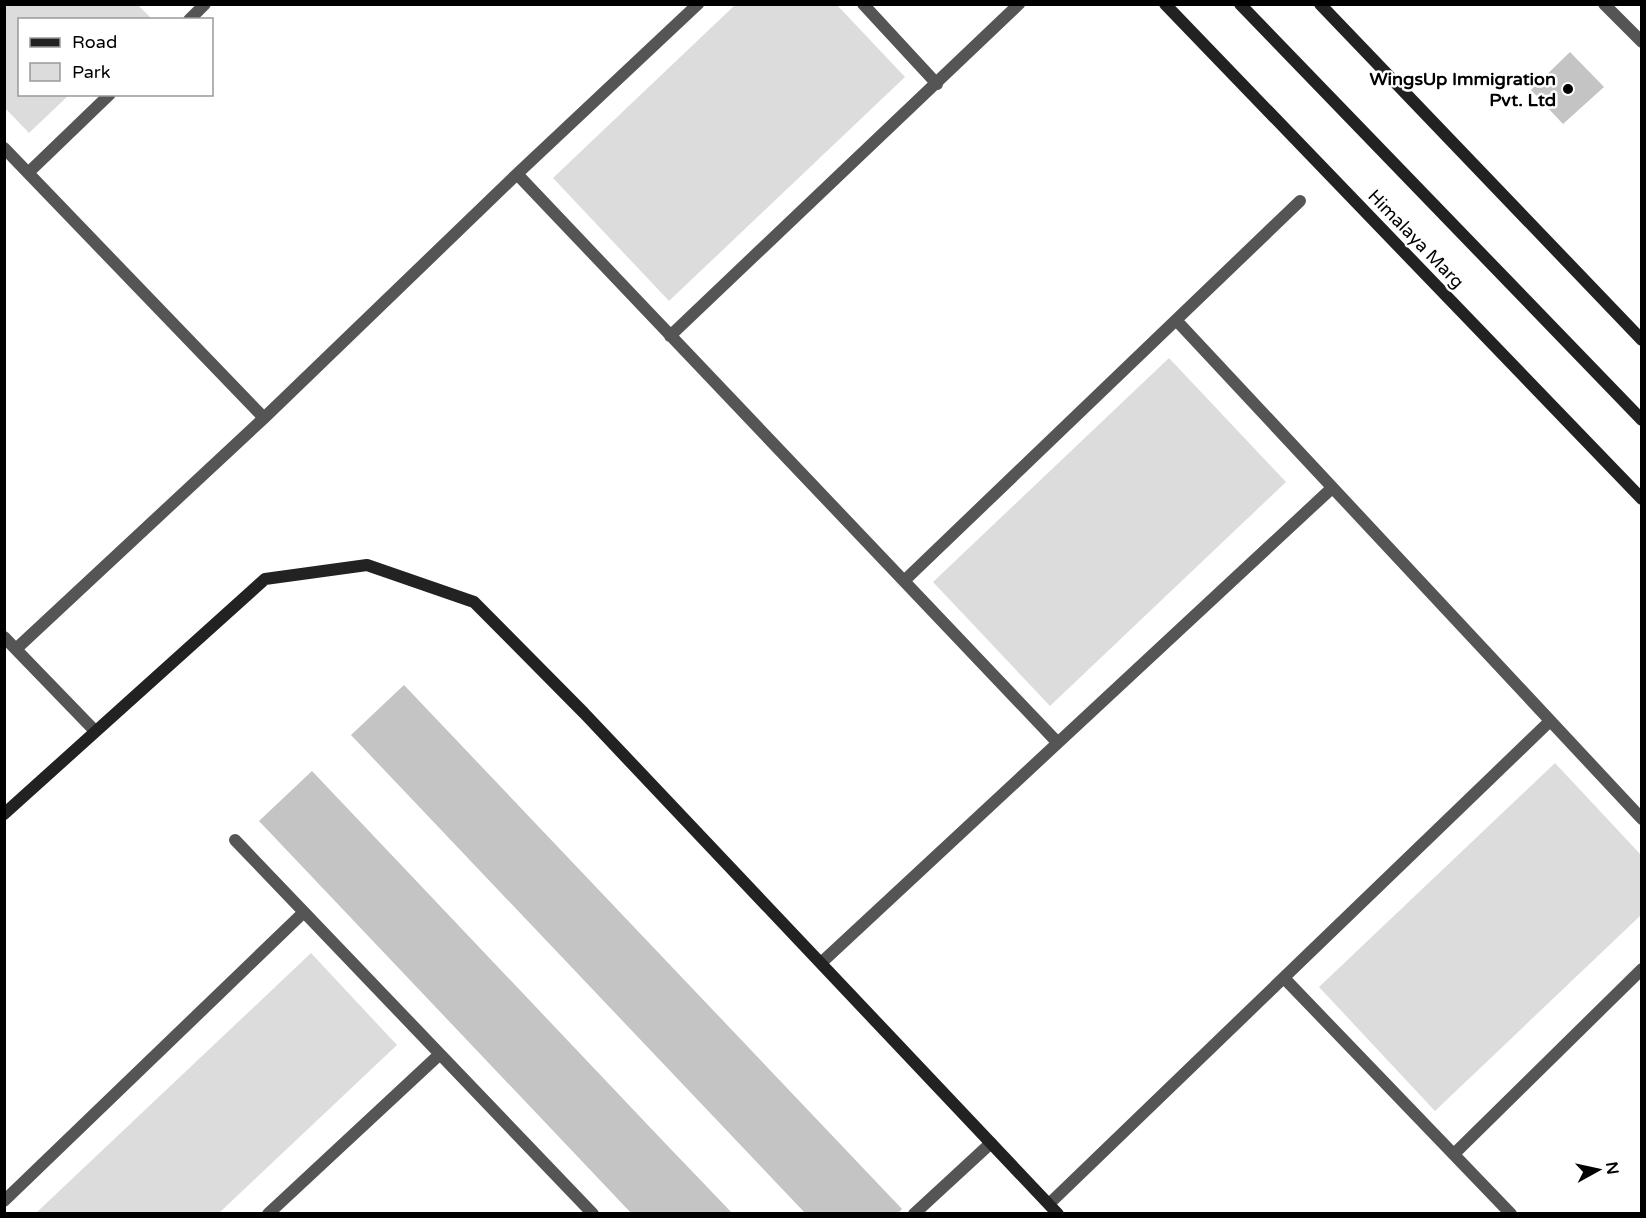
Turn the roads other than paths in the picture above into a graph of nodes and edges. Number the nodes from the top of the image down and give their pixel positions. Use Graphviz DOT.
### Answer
graph roads {
  1 [pos="698,4"];
  2 [pos="863,4"];
  3 [pos="1018,4"];
  4 [pos="1165,4"];
  5 [pos="1240,4"];
  6 [pos="1320,4"];
  7 [pos="1604,4"];
  8 [pos="1641,42"];
  9 [pos="937,84"];
  10 [pos="108,96"];
  11 [pos="4,148"];
  12 [pos="28,173"];
  13 [pos="517,174"];
  14 [pos="1299,201"];
  15 [pos="1176,320"];
  16 [pos="670,336"];
  17 [pos="1641,340"];
  18 [pos="264,418"];
  19 [pos="1641,420"];
  20 [pos="1332,488"];
  21 [pos="1641,499"];
  22 [pos="904,581"];
  23 [pos="4,637"];
  24 [pos="16,649"];
  25 [pos="1550,721"];
  26 [pos="95,731"];
  27 [pos="1057,742"];
  28 [pos="4,814"];
  29 [pos="1641,819"];
  30 [pos="235,840"];
  31 [pos="304,912"];
  32 [pos="821,963"];
  33 [pos="1641,969"];
  34 [pos="1284,978"];
  35 [pos="440,1054"];
  36 [pos="991,1143"];
  37 [pos="1454,1154"];
  38 [pos="4,1201"];
  39 [pos="1054,1209"];
  40 [pos="268,1214"];
  41 [pos="593,1214"];
  42 [pos="914,1214"];
  43 [pos="1511,1214"];
  1 -- 13 [label="street"];
  2 -- 9 [label="street"];
  3 -- 9 [label="street"];
  4 -- 21 [label="street, Himalaya Marg"];
  5 -- 19 [label="street, Himalaya Marg"];
  6 -- 17 [label="street"];
  7 -- 8 [label="street"];
  9 -- 16 [label="street"];
  10 -- 12 [label="street"];
  11 -- 12 [label="street"];
  12 -- 18 [label="street"];
  13 -- 16 [label="street"];
  13 -- 18 [label="street"];
  14 -- 15 [label="street"];
  15 -- 20 [label="street"];
  15 -- 22 [label="street"];
  16 -- 22 [label="street"];
  18 -- 24 [label="street"];
  20 -- 25 [label="street"];
  20 -- 27 [label="street"];
  22 -- 27 [label="street"];
  23 -- 24 [label="street"];
  24 -- 26 [label="street"];
  25 -- 29 [label="street"];
  25 -- 34 [label="street"];
  26 -- 28 [label="street"];
  26 -- 32 [label="street"];
  27 -- 32 [label="street"];
  30 -- 31 [label="street"];
  31 -- 35 [label="street"];
  31 -- 38 [label="street"];
  32 -- 36 [label="street"];
  33 -- 37 [label="street"];
  34 -- 37 [label="street"];
  34 -- 39 [label="street"];
  35 -- 40 [label="street"];
  35 -- 41 [label="street"];
  36 -- 39 [label="street"];
  36 -- 42 [label="street"];
  37 -- 43 [label="street"];
}
